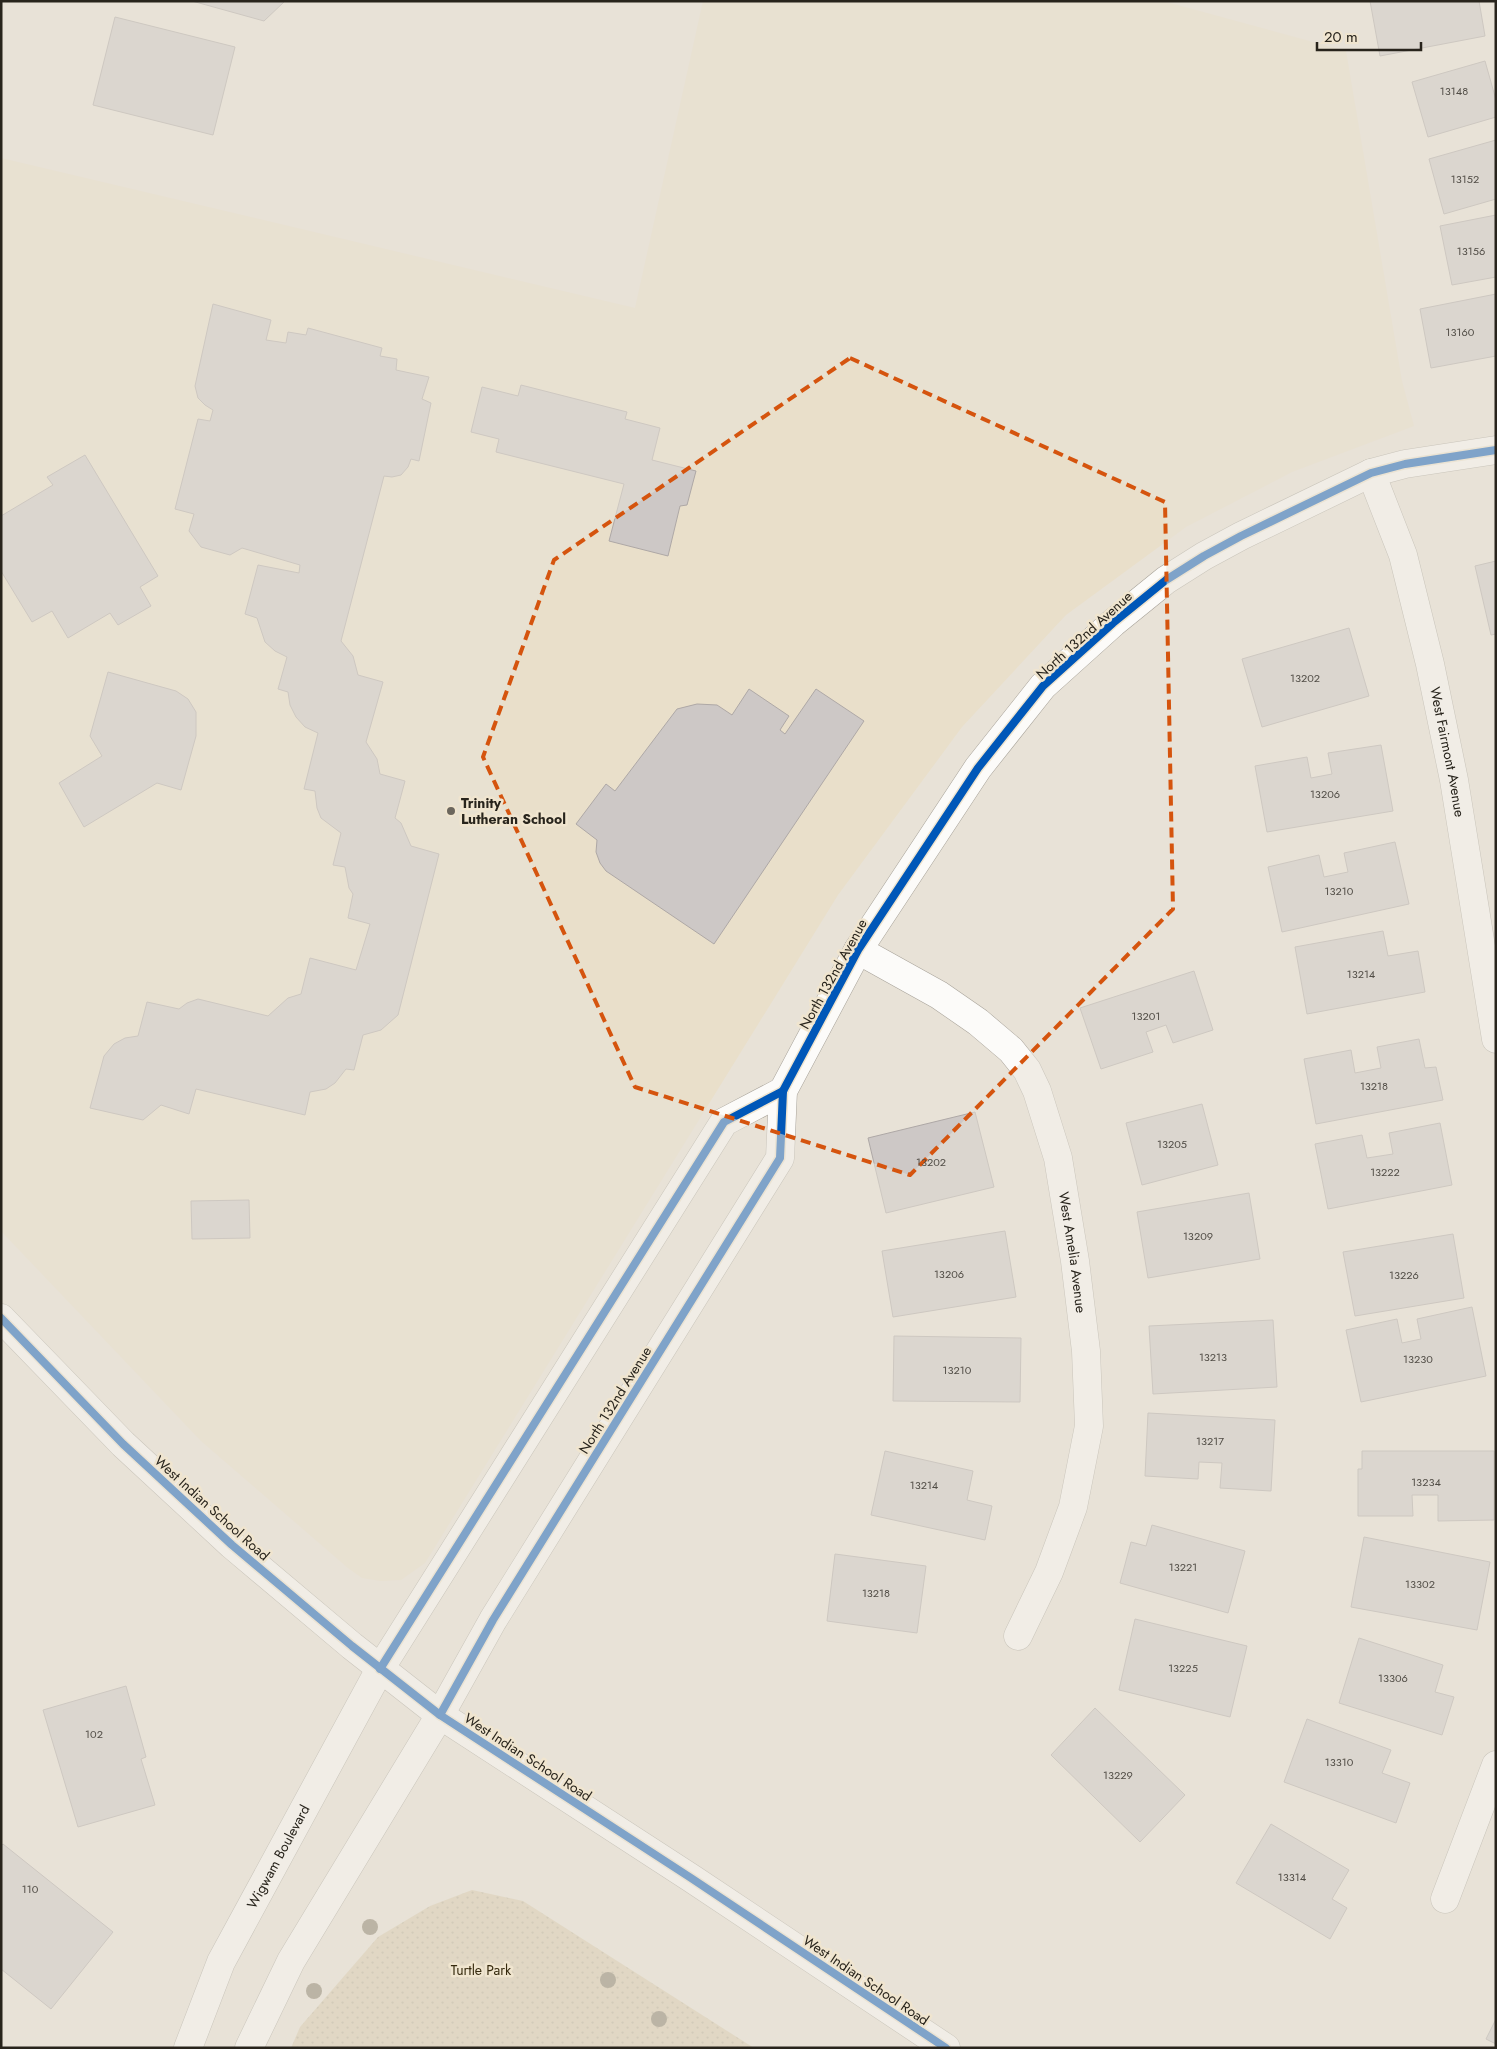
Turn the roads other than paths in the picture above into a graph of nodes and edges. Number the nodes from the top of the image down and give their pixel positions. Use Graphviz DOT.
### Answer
graph roads {
  1 [pos="1496,450"];
  2 [pos="1371,473"];
  3 [pos="858,950"];
  4 [pos="1496,1039"];
  5 [pos="783,1091"];
  6 [pos="1,1318"];
  7 [pos="1018,1636"];
  8 [pos="380,1669"];
  9 [pos="440,1715"];
  10 [pos="1496,1765"];
  11 [pos="1445,1900"];
  12 [pos="188,2048"];
  13 [pos="249,2048"];
  14 [pos="946,2048"];
  1 -- 2 [label="street, North 132nd Avenue"];
  2 -- 3 [label="street, North 132nd Avenue"];
  2 -- 4 [label="street, West Fairmont Avenue"];
  3 -- 5 [label="street, North 132nd Avenue"];
  3 -- 7 [label="street, West Amelia Avenue"];
  5 -- 8 [label="street"];
  5 -- 9 [label="street, North 132nd Avenue"];
  6 -- 8 [label="street, West Indian School Road"];
  8 -- 9 [label="street, West Indian School Road"];
  8 -- 12 [label="street, Wigwam Boulevard"];
  9 -- 13 [label="street"];
  9 -- 14 [label="street, West Indian School Road"];
  10 -- 11 [label="street"];
}
